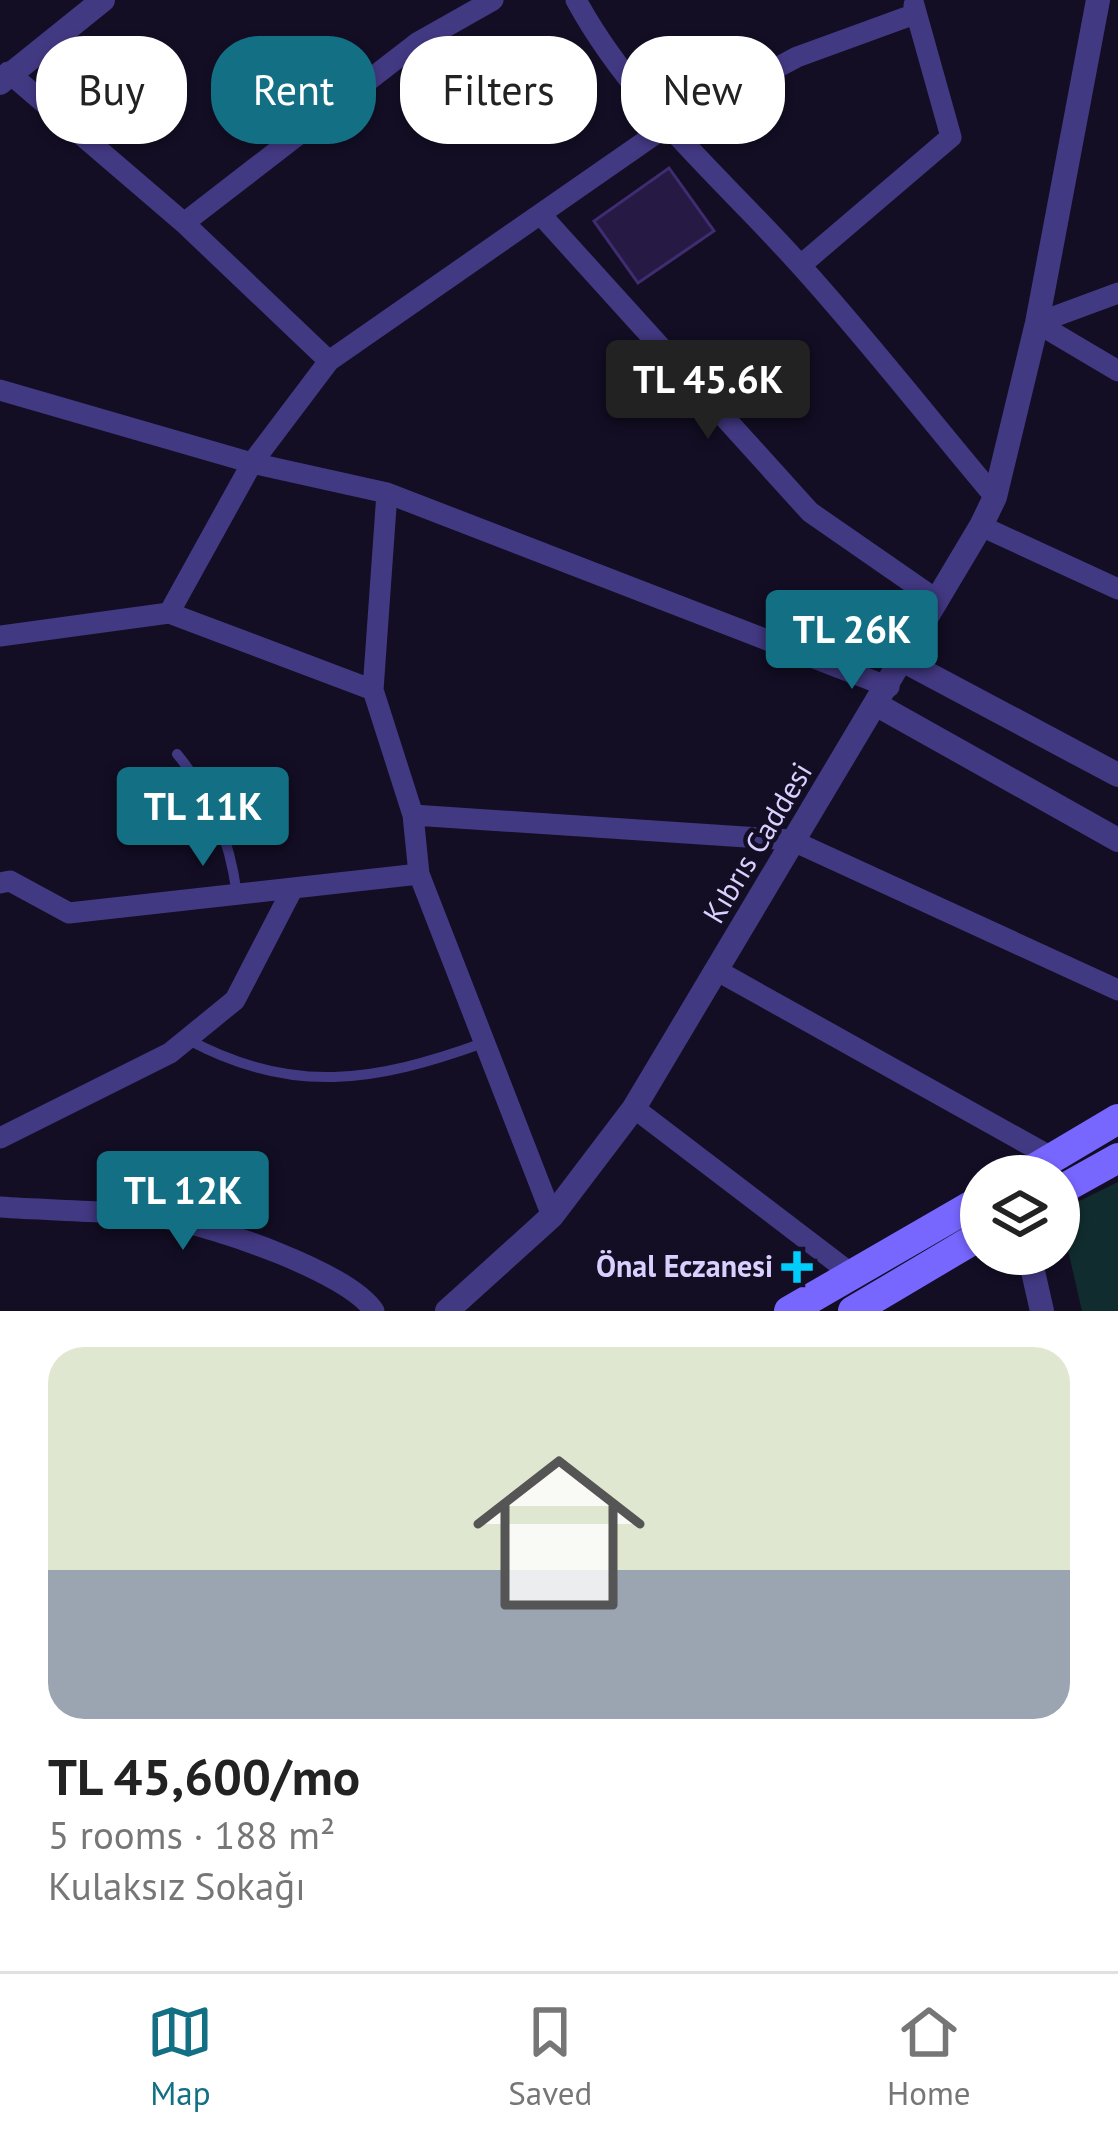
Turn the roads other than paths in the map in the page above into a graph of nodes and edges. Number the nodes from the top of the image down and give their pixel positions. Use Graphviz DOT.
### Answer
graph roads {
  1 [pos="103,0"];
  2 [pos="493,0"];
  3 [pos="575,0"];
  4 [pos="1099,0"];
  5 [pos="914,7"];
  6 [pos="785,63"];
  7 [pos="621,68"];
  8 [pos="4,78"];
  9 [pos="641,144"];
  10 [pos="685,144"];
  11 [pos="542,216"];
  12 [pos="184,223"];
  13 [pos="801,265"];
  14 [pos="1118,293"];
  15 [pos="1037,323"];
  16 [pos="329,361"];
  17 [pos="1118,370"];
  18 [pos="0,390"];
  19 [pos="252,464"];
  20 [pos="387,494"];
  21 [pos="995,497"];
  22 [pos="981,526"];
  23 [pos="1118,589"];
  24 [pos="934,598"];
  25 [pos="169,613"];
  26 [pos="0,636"];
  27 [pos="902,660"];
  28 [pos="373,690"];
  29 [pos="884,697"];
  30 [pos="177,754"];
  31 [pos="1118,775"];
  32 [pos="413,815"];
  33 [pos="791,840"];
  34 [pos="1118,840"];
  35 [pos="419,874"];
  36 [pos="0,883"];
  37 [pos="293,888"];
  38 [pos="237,894"];
  39 [pos="716,970"];
  40 [pos="1118,990"];
  41 [pos="187,1039"];
  42 [pos="484,1042"];
  43 [pos="634,1108"];
  44 [pos="1118,1119"];
  45 [pos="0,1138"];
  46 [pos="1048,1155"];
  47 [pos="1058,1155"];
  48 [pos="1118,1158"];
  49 [pos="1080,1179"];
  50 [pos="0,1208"];
  51 [pos="960,1212"];
  52 [pos="552,1216"];
  53 [pos="960,1247"];
  54 [pos="854,1275"];
  55 [pos="1034,1275"];
  56 [pos="374,1311"];
  57 [pos="447,1311"];
  58 [pos="789,1311"];
  59 [pos="853,1311"];
  60 [pos="1042,1311"];
  1 -- 8 [label="street"];
  2 -- 12 [label="street"];
  3 -- 7 [label="street"];
  4 -- 15 [label="street, Kıbrıs Caddesi"];
  5 -- 6 [label="street"];
  5 -- 13 [label="street"];
  8 -- 12 [label="street"];
  9 -- 11 [label="street"];
  10 -- 13 [label="street"];
  11 -- 16 [label="street"];
  11 -- 24 [label="street"];
  12 -- 16 [label="street"];
  13 -- 21 [label="street"];
  14 -- 15 [label="street"];
  15 -- 17 [label="street"];
  15 -- 21 [label="street, Kıbrıs Caddesi"];
  16 -- 19 [label="street"];
  18 -- 19 [label="street"];
  19 -- 20 [label="street"];
  19 -- 25 [label="street"];
  20 -- 28 [label="street"];
  20 -- 29 [label="street"];
  21 -- 22 [label="street, Kıbrıs Caddesi"];
  22 -- 23 [label="street"];
  22 -- 24 [label="street, Kıbrıs Caddesi"];
  24 -- 27 [label="street, Kıbrıs Caddesi"];
  25 -- 26 [label="street"];
  25 -- 28 [label="street"];
  27 -- 29 [label="street, Kıbrıs Caddesi"];
  27 -- 31 [label="street"];
  28 -- 32 [label="street"];
  29 -- 33 [label="street, Kıbrıs Caddesi"];
  29 -- 34 [label="street"];
  30 -- 38 [label="lane"];
  32 -- 33 [label="street"];
  32 -- 35 [label="street"];
  33 -- 39 [label="street, Kıbrıs Caddesi"];
  33 -- 40 [label="street"];
  35 -- 37 [label="street"];
  35 -- 42 [label="street"];
  36 -- 38 [label="street"];
  37 -- 38 [label="street"];
  37 -- 41 [label="street"];
  39 -- 43 [label="street, Kıbrıs Caddesi"];
  39 -- 46 [label="street"];
  41 -- 42 [label="lane"];
  41 -- 45 [label="street"];
  42 -- 52 [label="street"];
  43 -- 52 [label="street, Kıbrıs Caddesi"];
  43 -- 54 [label="street"];
  44 -- 47 [label="main road"];
  48 -- 49 [label="main road"];
  50 -- 56 [label="street"];
  51 -- 54 [label="main road"];
  52 -- 57 [label="street, Kıbrıs Caddesi"];
  53 -- 59 [label="main road"];
  54 -- 58 [label="main road"];
  55 -- 60 [label="street"];
}
